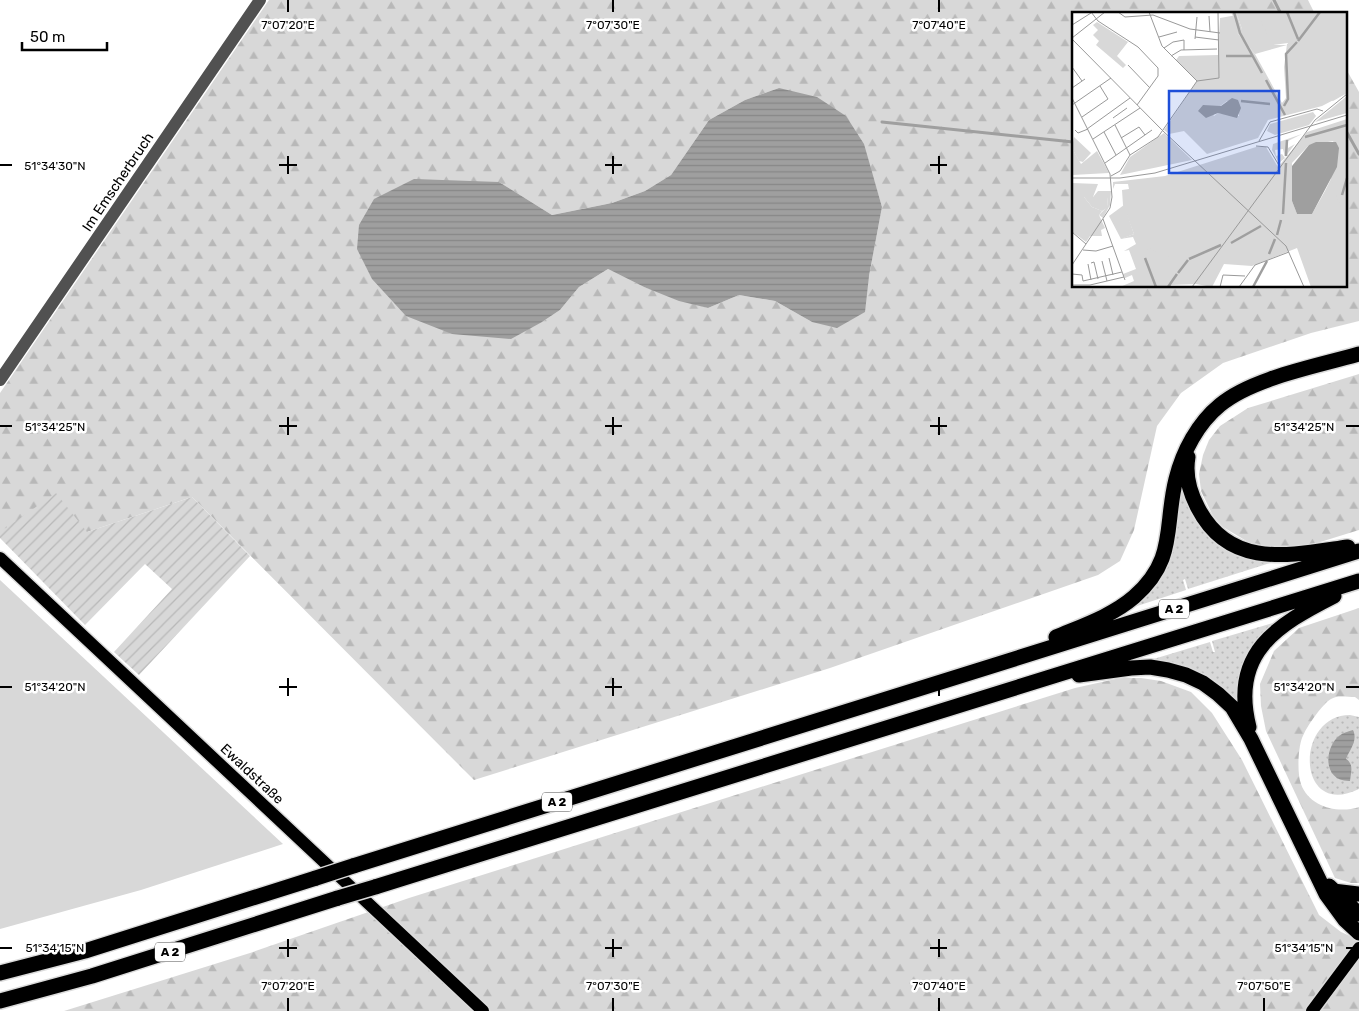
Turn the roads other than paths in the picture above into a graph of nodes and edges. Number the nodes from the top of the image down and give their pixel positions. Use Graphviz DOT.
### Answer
graph roads {
  1 [pos="260,0"];
  2 [pos="1359,354"];
  3 [pos="0,380"];
  4 [pos="1190,444"];
  5 [pos="1359,546"];
  6 [pos="1359,551"];
  7 [pos="0,558"];
  8 [pos="1359,582"];
  9 [pos="989,667"];
  10 [pos="1032,681"];
  11 [pos="1251,739"];
  12 [pos="1307,854"];
  13 [pos="1333,891"];
  14 [pos="1359,894"];
  15 [pos="1359,914"];
  16 [pos="1359,933"];
  17 [pos="1359,948"];
  18 [pos="0,974"];
  19 [pos="0,1001"];
  20 [pos="483,1011"];
  21 [pos="1312,1011"];
  1 -- 3 [label="street, Im Emscherbruch"];
  2 -- 4 [label="highway"];
  4 -- 5 [label="highway"];
  4 -- 9 [label="highway"];
  6 -- 9 [label="highway, A 2"];
  7 -- 20 [label="main road, Ewaldstraße"];
  8 -- 10 [label="highway, A 2"];
  8 -- 11 [label="highway"];
  9 -- 18 [label="highway, A 2, bridge"];
  10 -- 11 [label="highway"];
  10 -- 19 [label="highway, A 2, bridge"];
  11 -- 12 [label="highway"];
  12 -- 13 [label="highway"];
  12 -- 16 [label="highway"];
  13 -- 14 [label="highway"];
  13 -- 15 [label="highway"];
  17 -- 21 [label="main road"];
}
